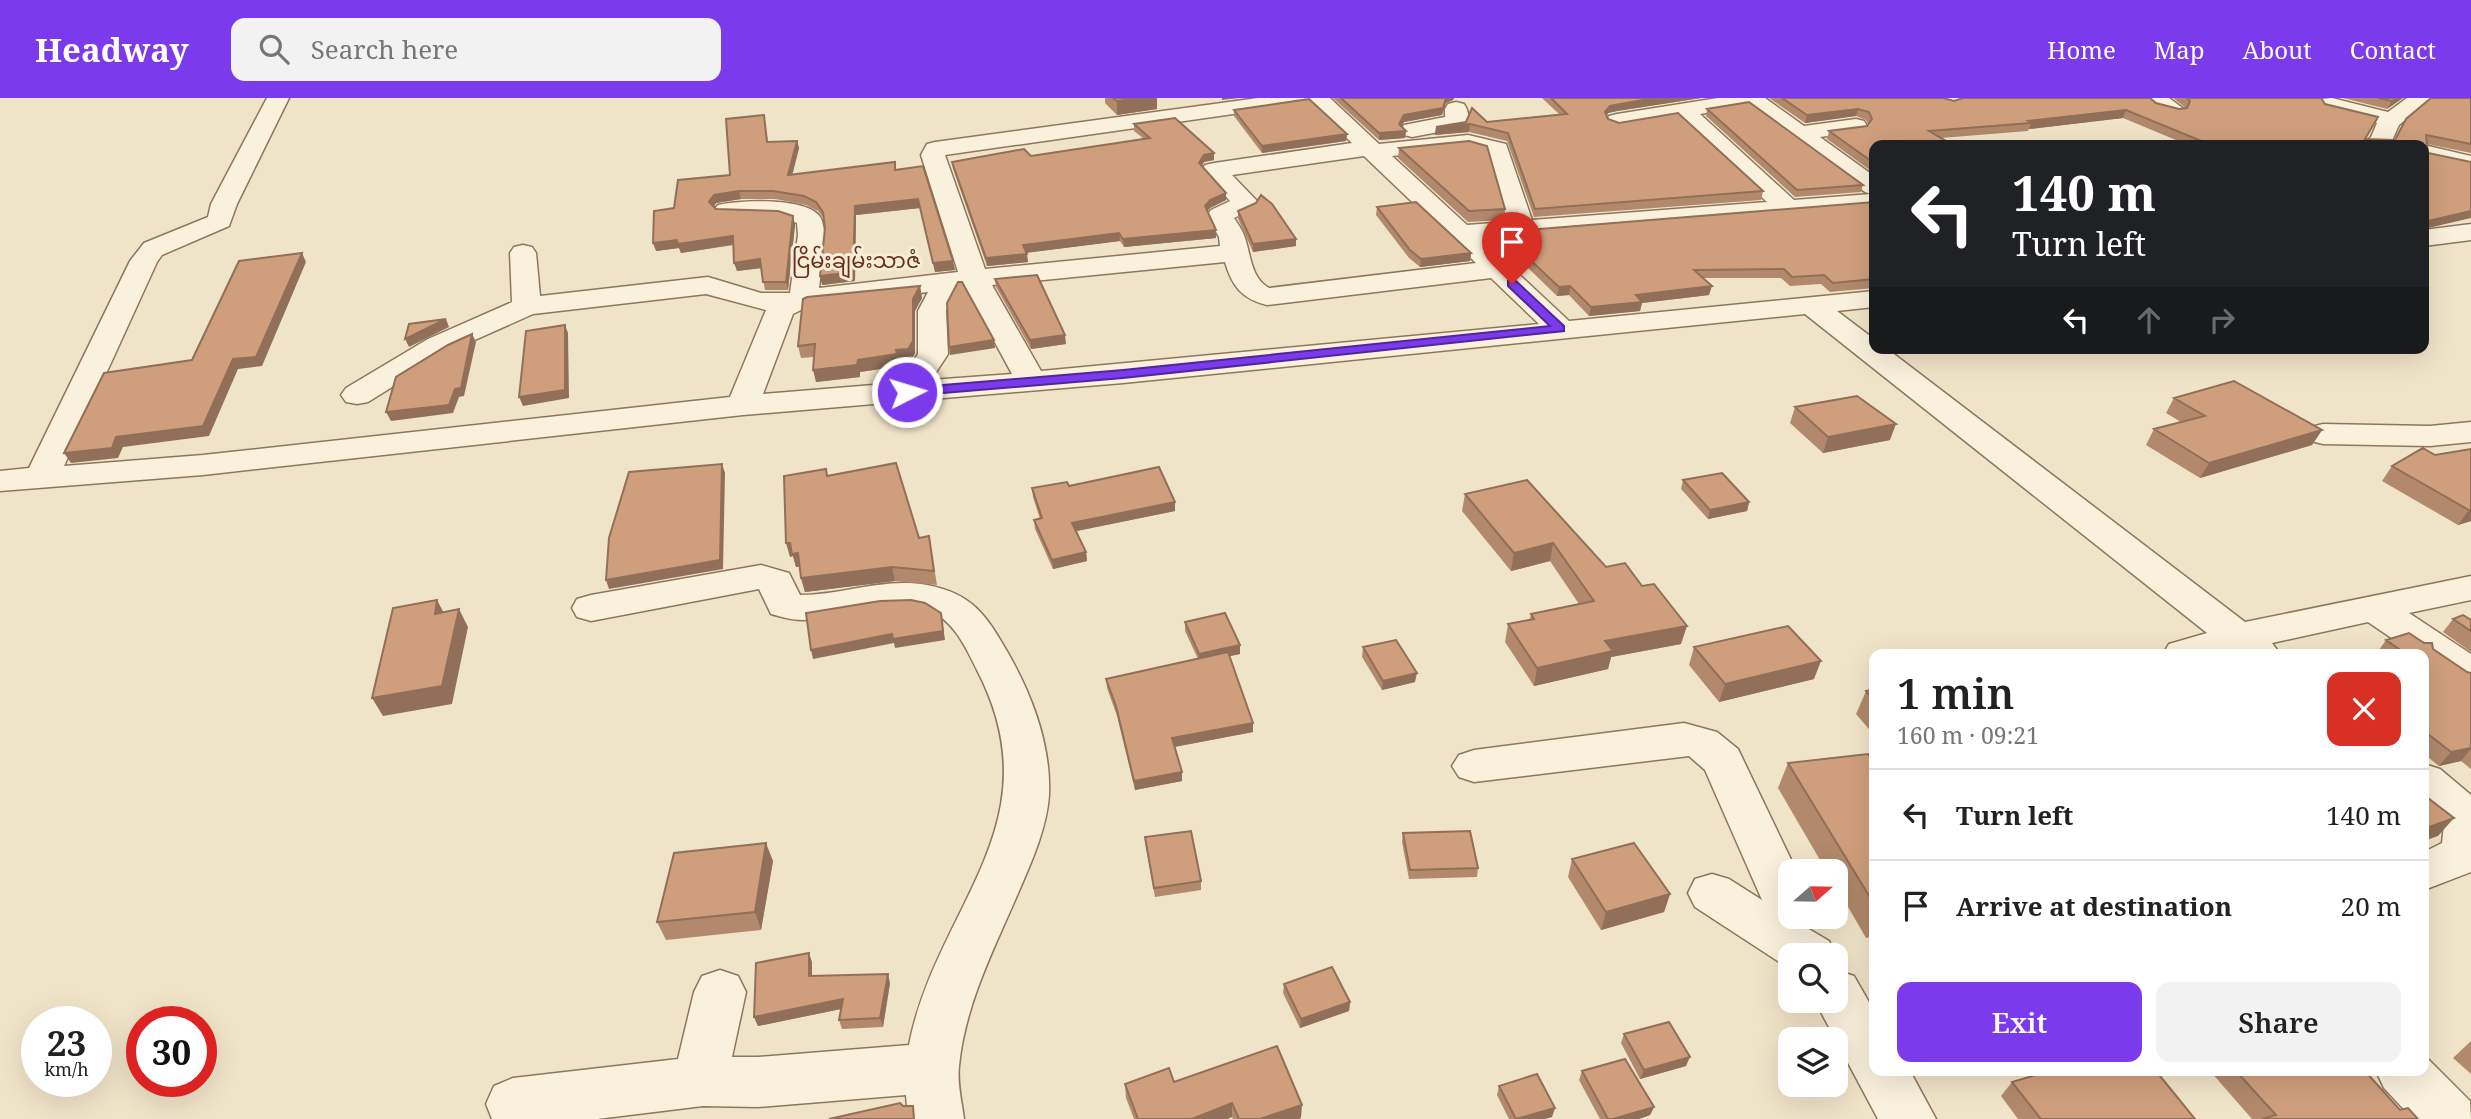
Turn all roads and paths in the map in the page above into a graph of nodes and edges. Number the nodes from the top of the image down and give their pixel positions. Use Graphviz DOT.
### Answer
graph roads {
  1 [pos="278,98"];
  2 [pos="1306,98"];
  3 [pos="1317,98"];
  4 [pos="2152,98"];
  5 [pos="2421,98"];
  6 [pos="1752,99"];
  7 [pos="2330,104"];
  8 [pos="1456,109"];
  9 [pos="2173,109"];
  10 [pos="1684,112"];
  11 [pos="1617,121"];
  12 [pos="1856,126"];
  13 [pos="1801,133"];
  14 [pos="2386,138"];
  15 [pos="1368,146"];
  16 [pos="2429,153"];
  17 [pos="2471,163"];
  18 [pos="1869,183"];
  19 [pos="1788,208"];
  20 [pos="727,210"];
  21 [pos="1869,212"];
  22 [pos="1522,229"];
  23 [pos="2471,232"];
  24 [pos="1458,234"];
  25 [pos="2429,237"];
  26 [pos="523,253"];
  27 [pos="1236,253"];
  28 [pos="1496,269"];
  29 [pos="961,279"];
  30 [pos="1869,300"];
  31 [pos="796,301"];
  32 [pos="527,306"];
  33 [pos="1821,313"];
  34 [pos="1560,328"];
  35 [pos="1869,349"];
  36 [pos="1875,354"];
  37 [pos="1032,382"];
  38 [pos="907,392"];
  39 [pos="357,395"];
  40 [pos="743,405"];
  41 [pos="2471,432"];
  42 [pos="2323,434"];
  43 [pos="41,479"];
  44 [pos="0,481"];
  45 [pos="2471,588"];
  46 [pos="2372,607"];
  47 [pos="592,608"];
  48 [pos="2249,646"];
  49 [pos="2224,649"];
  50 [pos="2471,673"];
  51 [pos="1474,766"];
  52 [pos="2429,785"];
  53 [pos="2429,869"];
  54 [pos="1778,882"];
  55 [pos="1712,893"];
  56 [pos="1792,943"];
  57 [pos="720,992"];
  58 [pos="1848,1013"];
  59 [pos="1869,1052"];
  60 [pos="931,1068"];
  61 [pos="1883,1076"];
  62 [pos="2408,1076"];
  63 [pos="703,1081"];
  64 [pos="513,1104"];
  65 [pos="936,1119"];
  66 [pos="1908,1119"];
  67 [pos="2450,1119"];
  1 -- 43 [label="street"];
  2 -- 29 [label="street"];
  3 -- 15 [label="street"];
  4 -- 9 [label="street"];
  5 -- 14 [label="street"];
  6 -- 10 [label="street"];
  6 -- 13 [label="street"];
  7 -- 14 [label="street"];
  8 -- 15 [label="street"];
  10 -- 11 [label="street"];
  10 -- 19 [label="street"];
  12 -- 13 [label="street"];
  13 -- 18 [label="street"];
  15 -- 22 [label="street"];
  15 -- 24 [label="street"];
  15 -- 27 [label="street"];
  16 -- 17 [label="street"];
  19 -- 21 [label="street"];
  19 -- 22 [label="street"];
  20 -- 31 [label="street"];
  22 -- 24 [label="street"];
  23 -- 25 [label="street"];
  24 -- 28 [label="street"];
  26 -- 32 [label="street"];
  27 -- 28 [label="street"];
  27 -- 29 [label="street"];
  28 -- 34 [label="street"];
  29 -- 31 [label="street"];
  29 -- 37 [label="street"];
  29 -- 38 [label="street"];
  30 -- 33 [label="street"];
  31 -- 32 [label="street"];
  31 -- 40 [label="street"];
  32 -- 39 [label="street"];
  33 -- 34 [label="street"];
  33 -- 35 [label="street"];
  34 -- 37 [label="street"];
  36 -- 48 [label="street"];
  37 -- 38 [label="street"];
  38 -- 40 [label="street"];
  40 -- 43 [label="street"];
  41 -- 42 [label="street"];
  43 -- 44 [label="street"];
  45 -- 46 [label="street"];
  46 -- 48 [label="street"];
  46 -- 50 [label="street"];
  47 -- 60 [label="street"];
  48 -- 49 [label="street"];
  51 -- 54 [label="street"];
  52 -- 53 [label="street"];
  55 -- 56 [label="street"];
  57 -- 63 [label="street"];
  58 -- 59 [label="street"];
  60 -- 63 [label="street"];
  60 -- 65 [label="street"];
  61 -- 66 [label="street"];
  62 -- 67 [label="street"];
  63 -- 64 [label="street"];
}
